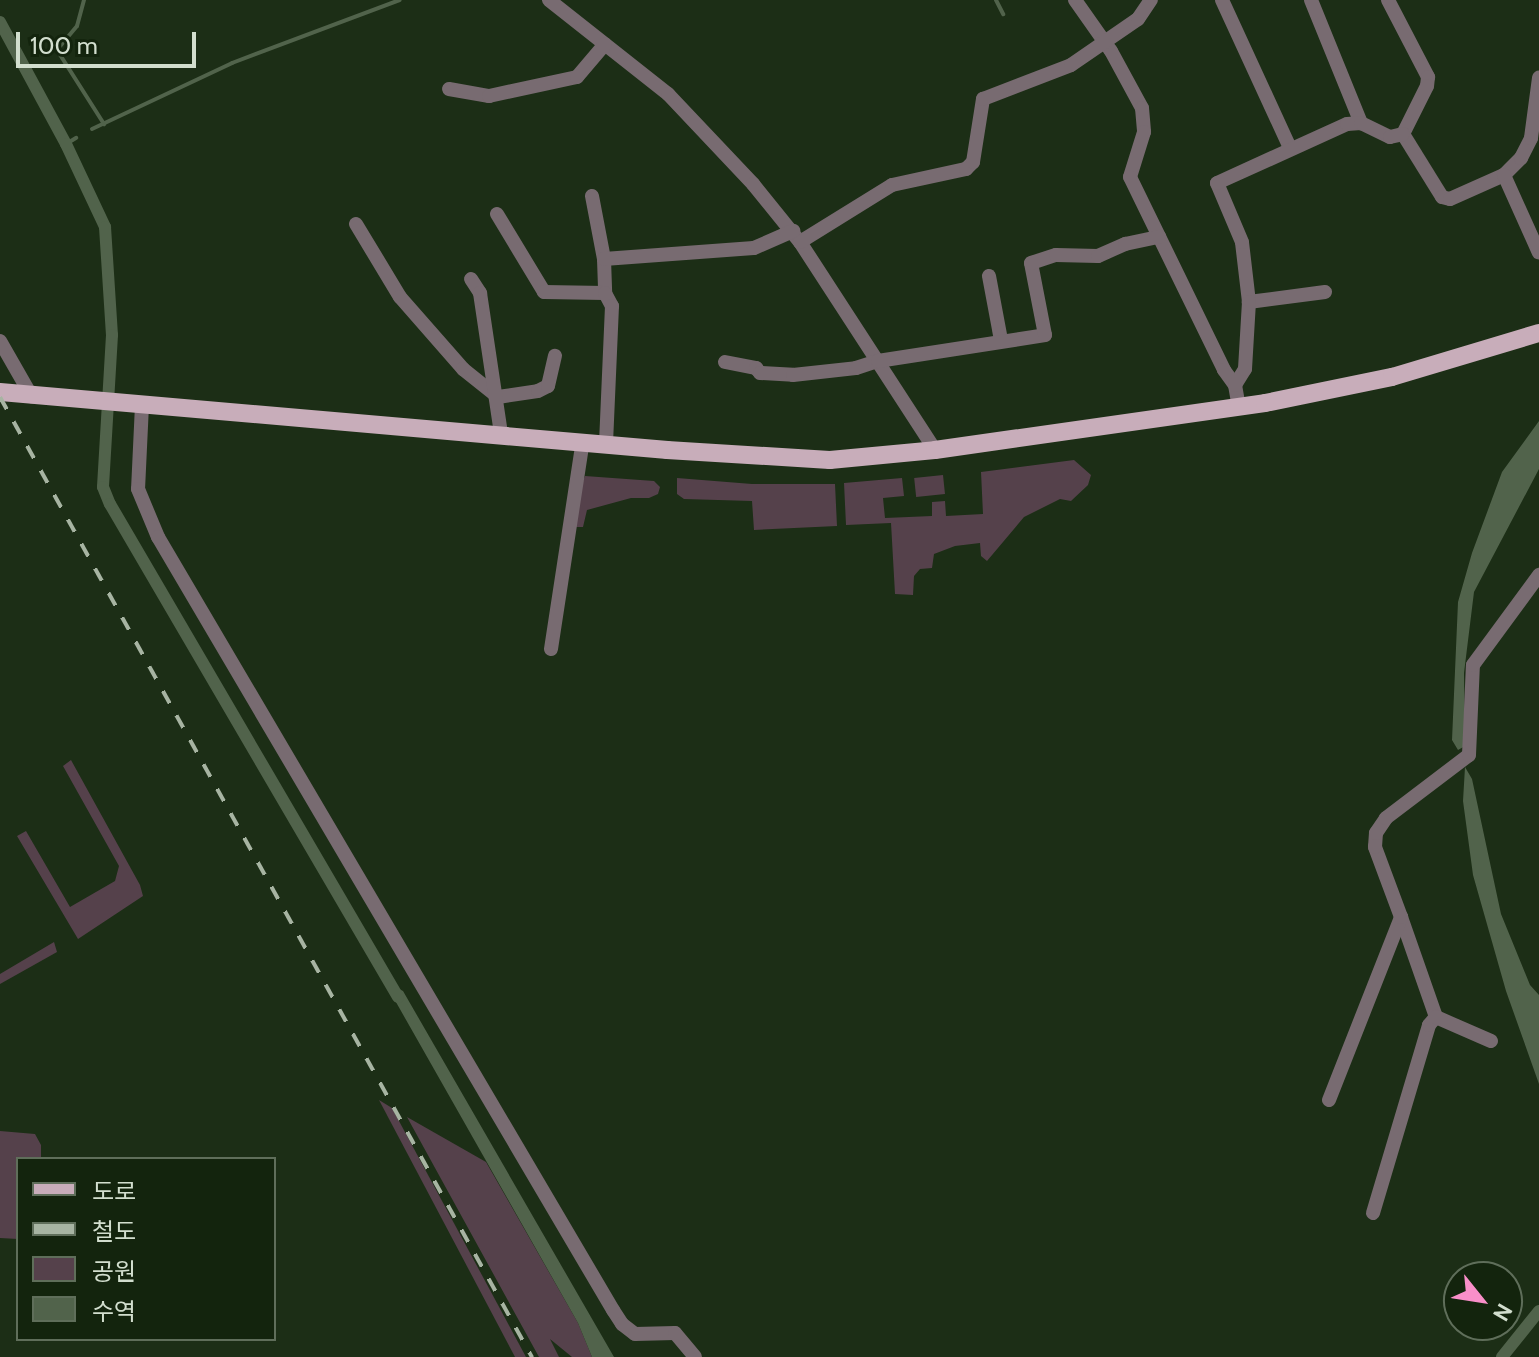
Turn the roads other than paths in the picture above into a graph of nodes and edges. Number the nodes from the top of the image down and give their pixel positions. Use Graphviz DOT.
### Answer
graph roads {
  1 [pos="549,0"];
  2 [pos="1075,0"];
  3 [pos="1151,0"];
  4 [pos="1222,0"];
  5 [pos="1311,0"];
  6 [pos="1388,0"];
  7 [pos="1106,43"];
  8 [pos="605,44"];
  9 [pos="1539,78"];
  10 [pos="449,89"];
  11 [pos="1361,123"];
  12 [pos="1403,134"];
  13 [pos="1290,148"];
  14 [pos="1504,175"];
  15 [pos="592,196"];
  16 [pos="497,214"];
  17 [pos="356,224"];
  18 [pos="796,236"];
  19 [pos="1159,237"];
  20 [pos="1539,253"];
  21 [pos="604,259"];
  22 [pos="989,276"];
  23 [pos="471,279"];
  24 [pos="1325,292"];
  25 [pos="605,293"];
  26 [pos="1249,302"];
  27 [pos="1539,333"];
  28 [pos="1001,340"];
  29 [pos="0,341"];
  30 [pos="555,356"];
  31 [pos="878,361"];
  32 [pos="725,362"];
  33 [pos="1235,385"];
  34 [pos="0,392"];
  35 [pos="32,397"];
  36 [pos="498,397"];
  37 [pos="134,404"];
  38 [pos="1239,407"];
  39 [pos="501,434"];
  40 [pos="583,441"];
  41 [pos="606,443"];
  42 [pos="935,450"];
  43 [pos="1539,575"];
  44 [pos="551,649"];
  45 [pos="1401,917"];
  46 [pos="1436,1017"];
  47 [pos="1491,1041"];
  48 [pos="1329,1100"];
  49 [pos="1373,1213"];
  50 [pos="695,1357"];
  1 -- 8 [label="street"];
  2 -- 7 [label="street"];
  3 -- 7 [label="street"];
  4 -- 13 [label="street"];
  5 -- 11 [label="street"];
  6 -- 12 [label="street"];
  7 -- 18 [label="street"];
  7 -- 19 [label="street"];
  8 -- 10 [label="street"];
  8 -- 18 [label="street"];
  9 -- 14 [label="street"];
  11 -- 12 [label="street"];
  11 -- 13 [label="street"];
  12 -- 14 [label="street"];
  13 -- 26 [label="street"];
  14 -- 20 [label="street"];
  15 -- 21 [label="street"];
  16 -- 25 [label="street"];
  17 -- 36 [label="street"];
  18 -- 21 [label="street"];
  18 -- 31 [label="street"];
  19 -- 28 [label="street"];
  19 -- 33 [label="street"];
  21 -- 25 [label="street"];
  22 -- 28 [label="street"];
  23 -- 36 [label="street"];
  24 -- 26 [label="street"];
  25 -- 41 [label="street"];
  26 -- 33 [label="street"];
  27 -- 38 [label="main road"];
  28 -- 31 [label="street"];
  29 -- 35 [label="street"];
  30 -- 36 [label="street"];
  31 -- 32 [label="street"];
  31 -- 42 [label="street"];
  33 -- 38 [label="street"];
  34 -- 35 [label="main road"];
  35 -- 37 [label="main road"];
  36 -- 39 [label="street"];
  37 -- 39 [label="main road"];
  37 -- 50 [label="street"];
  38 -- 42 [label="main road"];
  39 -- 40 [label="main road"];
  40 -- 41 [label="main road"];
  40 -- 44 [label="street"];
  41 -- 42 [label="main road"];
  43 -- 45 [label="street"];
  45 -- 46 [label="street"];
  45 -- 48 [label="street"];
  46 -- 47 [label="street"];
  46 -- 49 [label="street"];
}
